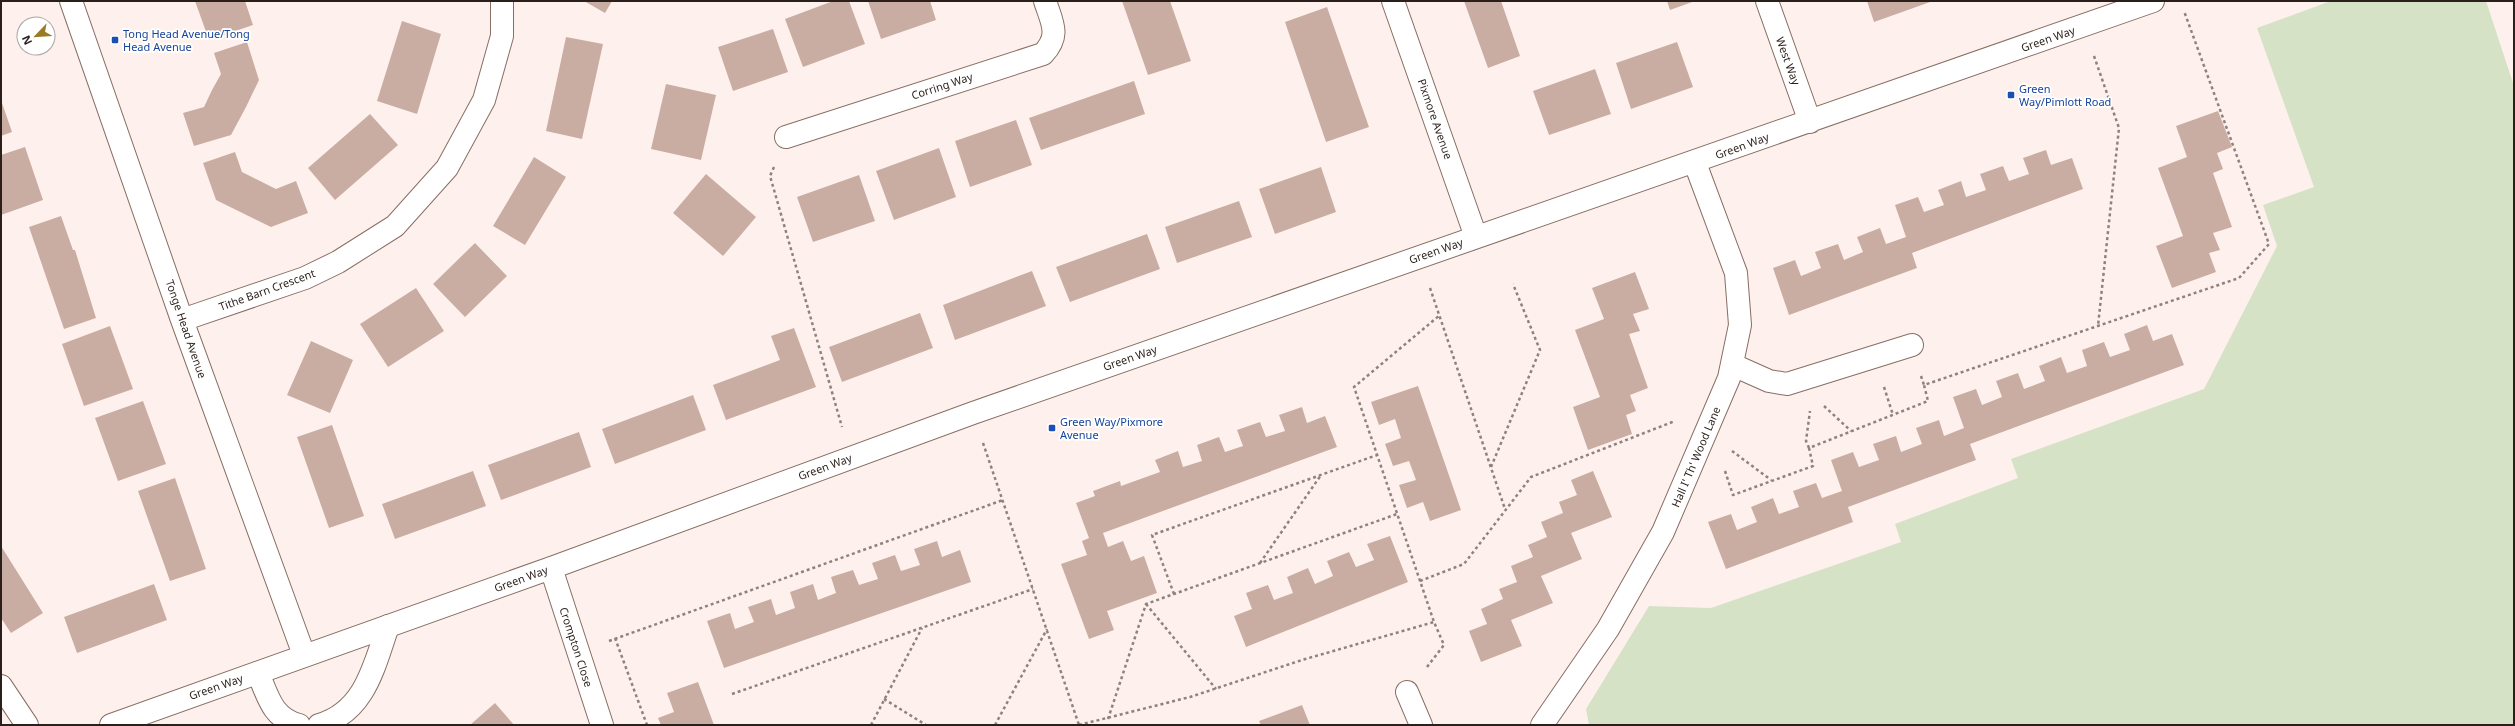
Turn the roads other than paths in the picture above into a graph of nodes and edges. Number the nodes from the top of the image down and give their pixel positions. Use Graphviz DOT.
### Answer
graph roads {
  1 [pos="71,1"];
  2 [pos="502,1"];
  3 [pos="1045,1"];
  4 [pos="1393,1"];
  5 [pos="1766,1"];
  6 [pos="2146,2"];
  7 [pos="1810,122"];
  8 [pos="786,137"];
  9 [pos="1695,163"];
  10 [pos="1476,237"];
  11 [pos="182,320"];
  12 [pos="1912,345"];
  13 [pos="1733,365"];
  14 [pos="551,568"];
  15 [pos="388,626"];
  16 [pos="304,655"];
  17 [pos="258,673"];
  18 [pos="1,686"];
  19 [pos="1406,692"];
  20 [pos="27,725"];
  21 [pos="111,725"];
  22 [pos="299,725"];
  23 [pos="319,725"];
  24 [pos="602,725"];
  25 [pos="1421,725"];
  26 [pos="1542,725"];
  1 -- 11 [label="street, Tonge Head Avenue"];
  2 -- 11 [label="street, Tithe Barn Crescent"];
  3 -- 8 [label="street, Corring Way"];
  4 -- 10 [label="street, Pixmore Avenue"];
  5 -- 7 [label="street, West Way"];
  6 -- 7 [label="street, Green Way"];
  7 -- 9 [label="street, Green Way"];
  9 -- 10 [label="street, Green Way"];
  9 -- 13 [label="street, Hall I' Th' Wood Lane"];
  10 -- 14 [label="street, Green Way"];
  11 -- 16 [label="street, Tonge Head Avenue"];
  12 -- 13 [label="street"];
  13 -- 26 [label="street, Hall I' Th' Wood Lane"];
  14 -- 15 [label="street, Green Way"];
  14 -- 24 [label="street, Crompton Close"];
  15 -- 16 [label="street, Green Way"];
  15 -- 23 [label="street"];
  16 -- 17 [label="street, Green Way"];
  17 -- 21 [label="street, Green Way"];
  17 -- 22 [label="street"];
  18 -- 20 [label="street"];
  19 -- 25 [label="street"];
}
